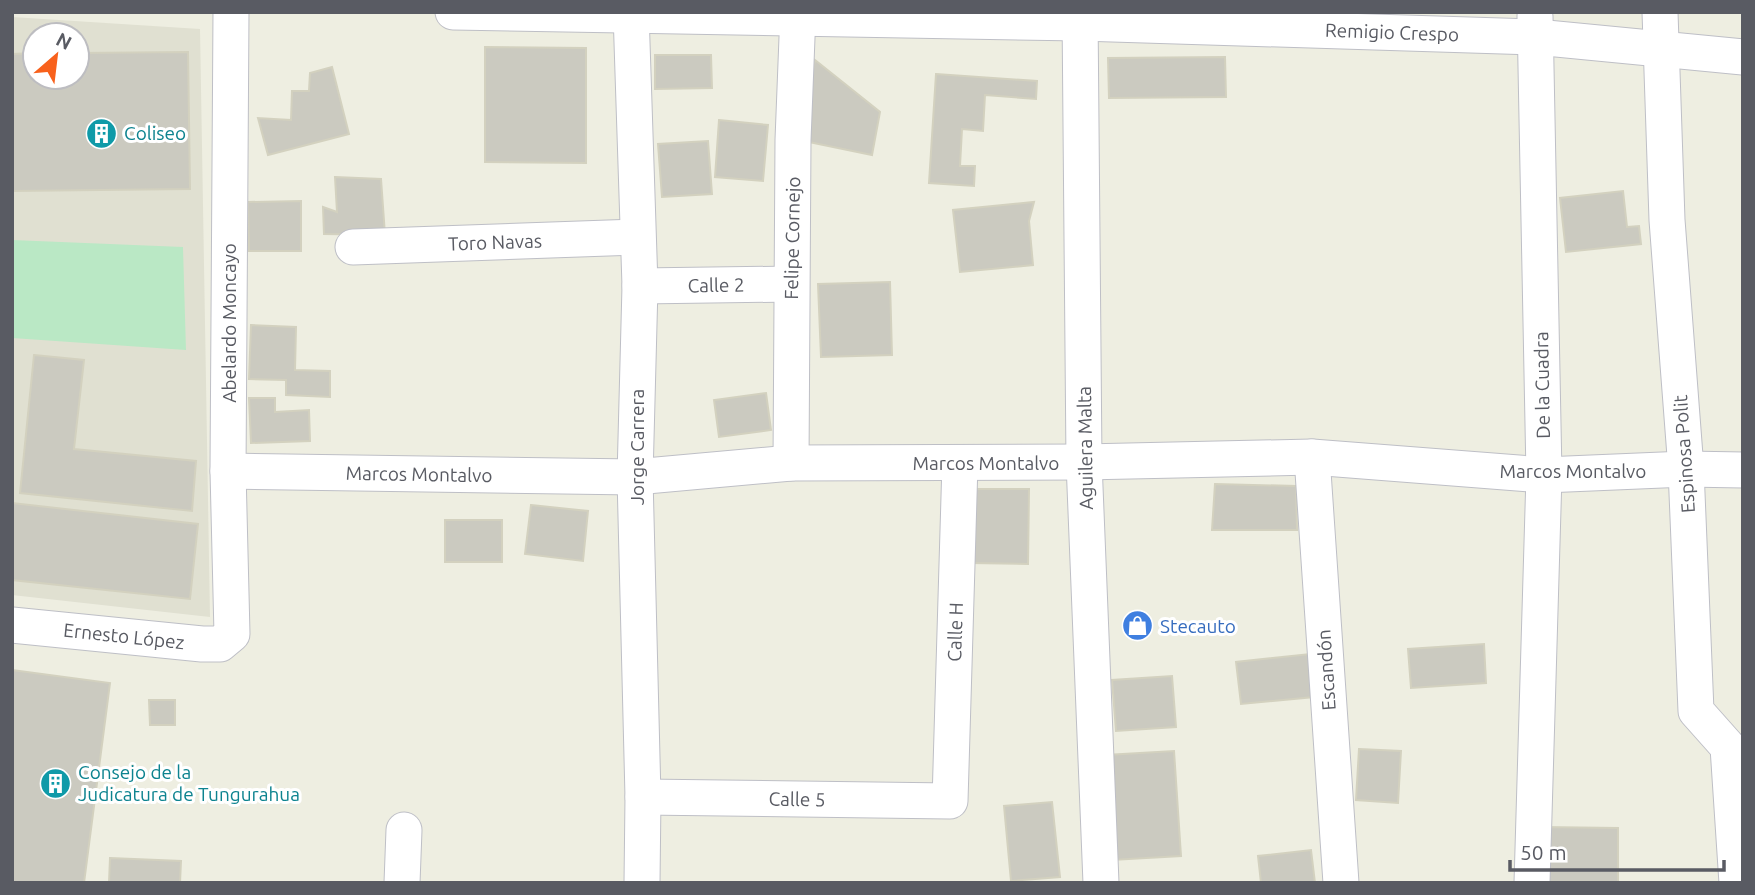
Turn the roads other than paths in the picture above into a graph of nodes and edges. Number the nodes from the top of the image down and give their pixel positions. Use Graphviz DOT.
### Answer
graph roads {
  1 [pos="231,12"];
  2 [pos="453,12"];
  3 [pos="1660,12"];
  4 [pos="631,14"];
  5 [pos="798,16"];
  6 [pos="1080,17"];
  7 [pos="1536,24"];
  8 [pos="1660,50"];
  9 [pos="1743,57"];
  10 [pos="637,237"];
  11 [pos="353,247"];
  12 [pos="792,284"];
  13 [pos="640,286"];
  14 [pos="1312,457"];
  15 [pos="1084,462"];
  16 [pos="791,463"];
  17 [pos="960,463"];
  18 [pos="1686,469"];
  19 [pos="1743,470"];
  20 [pos="228,471"];
  21 [pos="1544,475"];
  22 [pos="635,477"];
  23 [pos="12,625"];
  24 [pos="232,634"];
  25 [pos="643,797"];
  26 [pos="950,801"];
  27 [pos="404,830"];
  28 [pos="402,883"];
  29 [pos="642,883"];
  30 [pos="1101,883"];
  31 [pos="1341,883"];
  32 [pos="1532,883"];
  33 [pos="1737,883"];
  1 -- 20 [label="street, Abelardo Moncayo"];
  2 -- 4 [label="street, Remigio Crespo"];
  3 -- 8 [label="street, Espinosa Polit"];
  4 -- 5 [label="street, Remigio Crespo"];
  4 -- 10 [label="street, Jorge Carrera"];
  5 -- 6 [label="street, Remigio Crespo"];
  5 -- 12 [label="street, Felipe Cornejo"];
  6 -- 7 [label="street, Remigio Crespo"];
  6 -- 15 [label="street, Aguilera Malta"];
  7 -- 8 [label="street, Remigio Crespo"];
  7 -- 21 [label="street, De la Cuadra"];
  8 -- 9 [label="street, Remigio Crespo"];
  8 -- 18 [label="street, Espinosa Polit"];
  10 -- 11 [label="street, Toro Navas"];
  10 -- 13 [label="street, Jorge Carrera"];
  12 -- 13 [label="street, Calle 2"];
  12 -- 16 [label="street, Felipe Cornejo"];
  13 -- 22 [label="street, Jorge Carrera"];
  14 -- 15 [label="street, Marcos Montalvo"];
  14 -- 21 [label="street, Marcos Montalvo"];
  14 -- 31 [label="street, Escandón"];
  15 -- 17 [label="street, Marcos Montalvo"];
  15 -- 30 [label="street, Aguilera Malta"];
  16 -- 17 [label="street, Marcos Montalvo"];
  16 -- 22 [label="street, Marcos Montalvo"];
  17 -- 26 [label="street, Calle H"];
  18 -- 19 [label="street, Marcos Montalvo"];
  18 -- 21 [label="street, Marcos Montalvo"];
  18 -- 33 [label="street, Espinosa Polit"];
  20 -- 22 [label="street, Marcos Montalvo"];
  20 -- 24 [label="street, Abelardo Moncayo"];
  21 -- 32 [label="street, De la Cuadra"];
  22 -- 25 [label="street, Jorge Carrera"];
  23 -- 24 [label="street, Ernesto López"];
  25 -- 26 [label="street, Calle 5"];
  25 -- 29 [label="street, Jorge Carrera"];
  27 -- 28 [label="street"];
}
